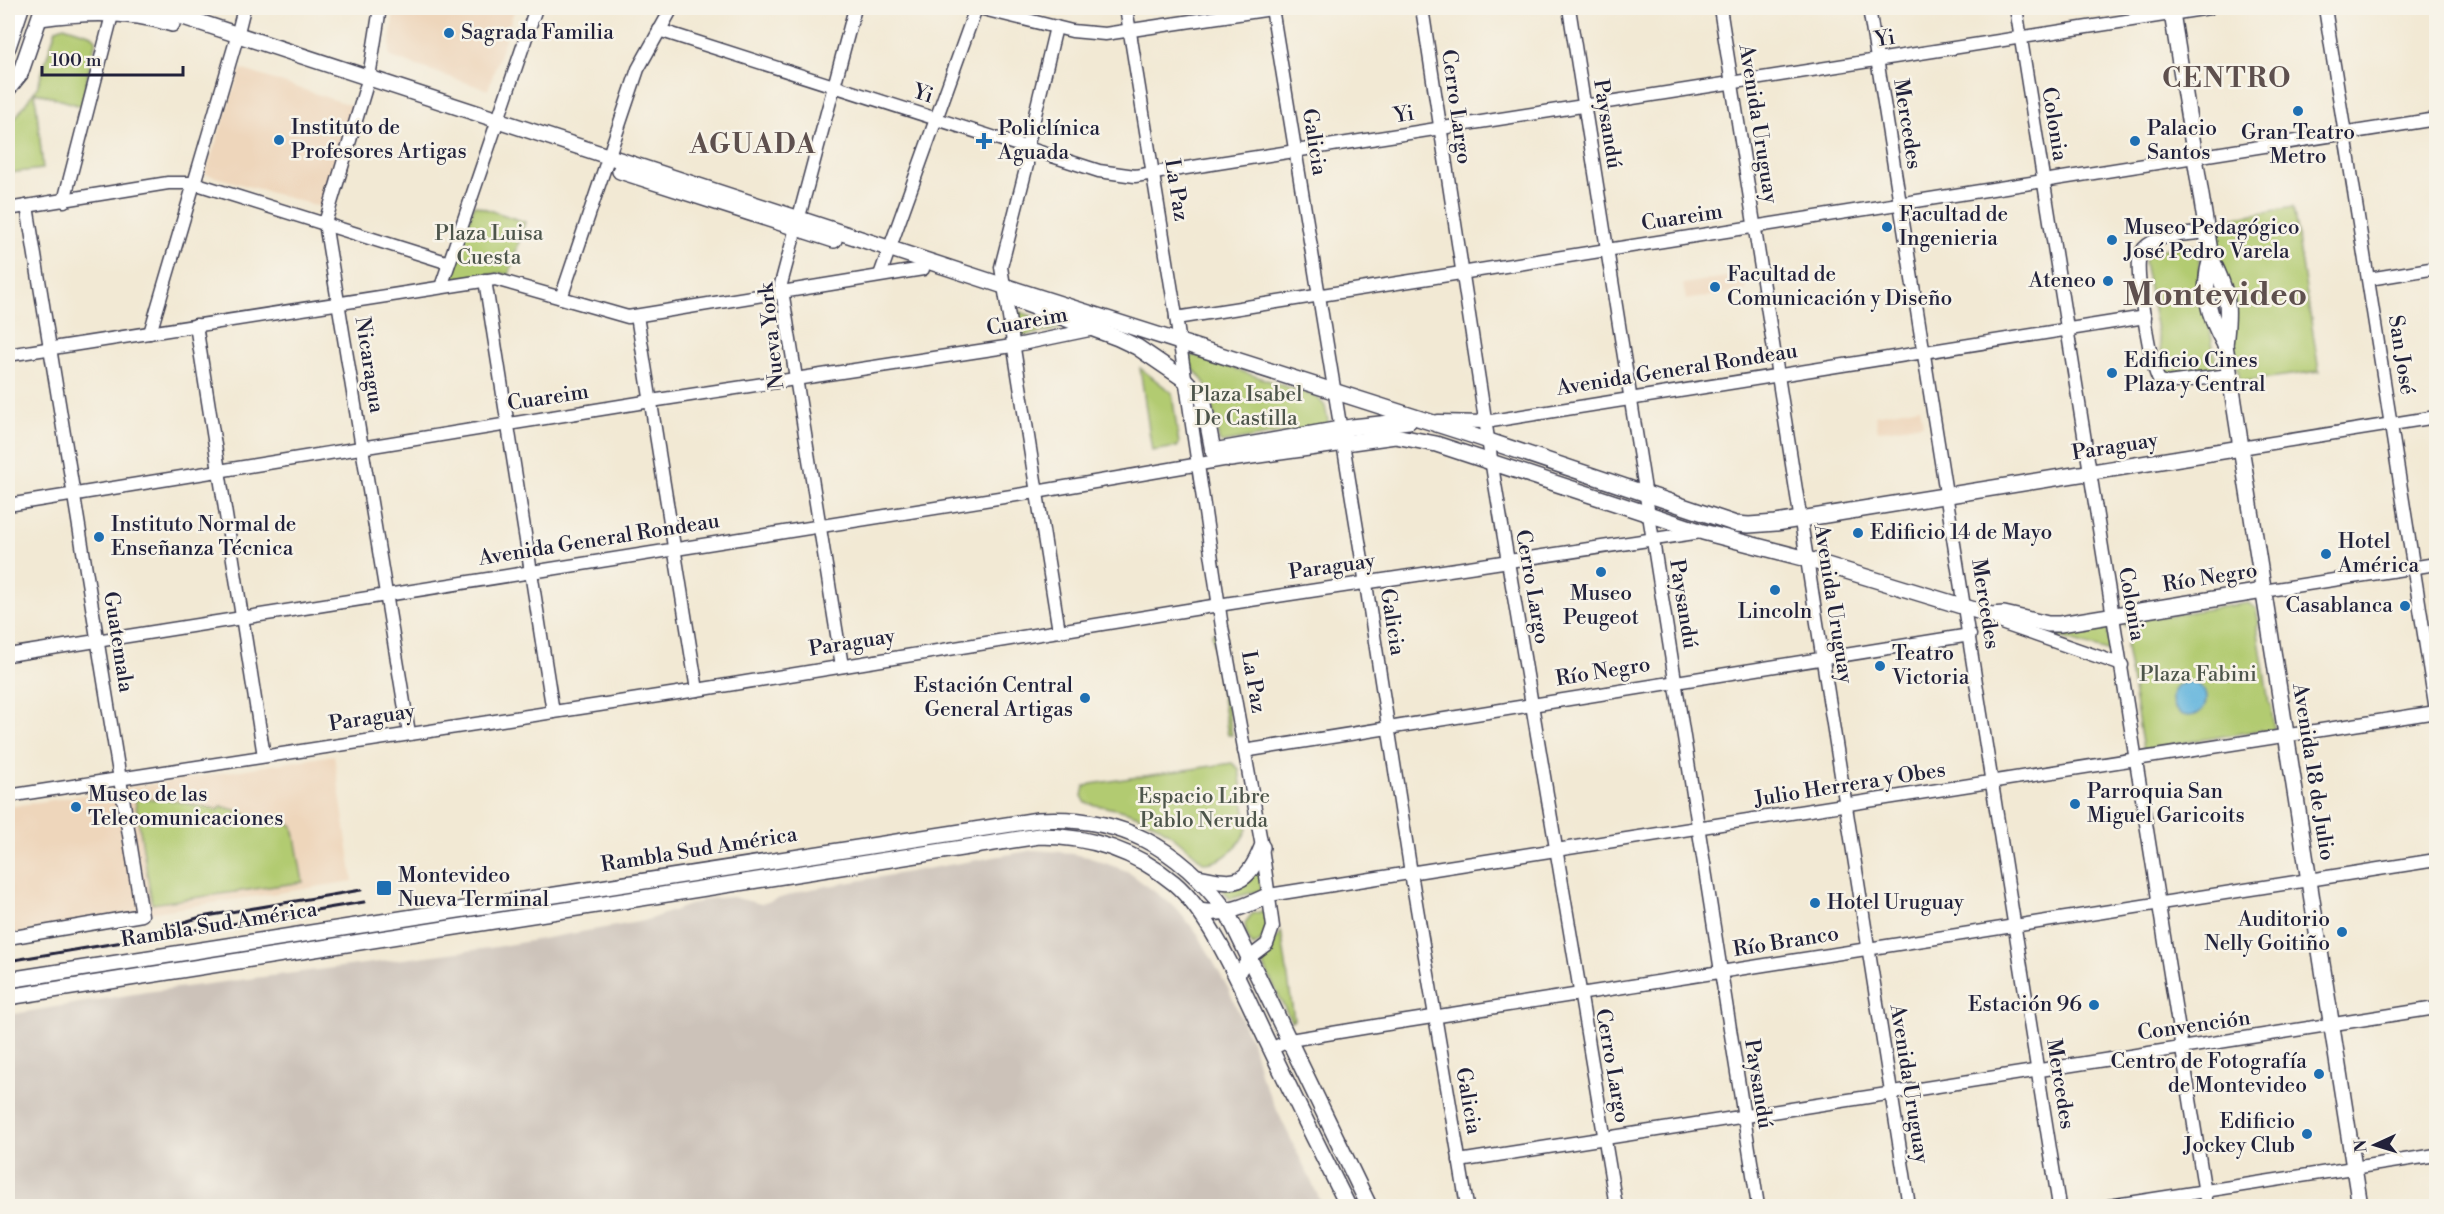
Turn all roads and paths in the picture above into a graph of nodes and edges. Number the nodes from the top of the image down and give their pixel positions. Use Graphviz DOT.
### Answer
graph roads {
  1 [pos="21,8"];
  2 [pos="156,8"];
  3 [pos="244,8"];
  4 [pos="380,8"];
  5 [pos="536,8"];
  6 [pos="672,8"];
  7 [pos="855,8"];
  8 [pos="978,8"];
  9 [pos="1126,8"];
  10 [pos="1274,8"];
  11 [pos="1422,8"];
  12 [pos="1569,8"];
  13 [pos="1720,8"];
  14 [pos="1869,8"];
  15 [pos="2016,8"];
  16 [pos="2209,8"];
  17 [pos="2325,8"];
  18 [pos="2171,9"];
  19 [pos="112,15"];
  20 [pos="40,18"];
  21 [pos="1056,27"];
  22 [pos="659,30"];
  23 [pos="1130,31"];
  24 [pos="2021,38"];
  25 [pos="237,40"];
  26 [pos="8,47"];
  27 [pos="8,56"];
  28 [pos="1877,60"];
  29 [pos="368,82"];
  30 [pos="1732,82"];
  31 [pos="835,86"];
  32 [pos="8,89"];
  33 [pos="1585,106"];
  34 [pos="936,119"];
  35 [pos="2436,119"];
  36 [pos="495,124"];
  37 [pos="1440,129"];
  38 [pos="2344,134"];
  39 [pos="1028,148"];
  40 [pos="1296,152"];
  41 [pos="2194,158"];
  42 [pos="606,161"];
  43 [pos="1153,174"];
  44 [pos="194,183"];
  45 [pos="2043,183"];
  46 [pos="64,201"];
  47 [pos="1899,204"];
  48 [pos="27,207"];
  49 [pos="8,210"];
  50 [pos="326,223"];
  51 [pos="797,223"];
  52 [pos="1754,226"];
  53 [pos="2206,232"];
  54 [pos="1606,251"];
  55 [pos="888,252"];
  56 [pos="2211,258"];
  57 [pos="450,263"];
  58 [pos="2436,268"];
  59 [pos="923,269"];
  60 [pos="1461,273"];
  61 [pos="880,275"];
  62 [pos="2369,279"];
  63 [pos="490,280"];
  64 [pos="441,287"];
  65 [pos="1004,291"];
  66 [pos="782,292"];
  67 [pos="1319,296"];
  68 [pos="561,298"];
  69 [pos="340,303"];
  70 [pos="637,316"];
  71 [pos="2145,316"];
  72 [pos="1176,318"];
  73 [pos="196,326"];
  74 [pos="1094,329"];
  75 [pos="2066,329"];
  76 [pos="150,333"];
  77 [pos="1179,340"];
  78 [pos="2224,345"];
  79 [pos="1012,346"];
  80 [pos="50,348"];
  81 [pos="1924,353"];
  82 [pos="8,355"];
  83 [pos="1778,375"];
  84 [pos="2229,375"];
  85 [pos="795,379"];
  86 [pos="1184,379"];
  87 [pos="1335,393"];
  88 [pos="1631,399"];
  89 [pos="651,401"];
  90 [pos="2436,417"];
  91 [pos="1423,421"];
  92 [pos="1485,422"];
  93 [pos="2393,424"];
  94 [pos="507,425"];
  95 [pos="1342,436"];
  96 [pos="1488,441"];
  97 [pos="363,448"];
  98 [pos="2241,448"];
  99 [pos="1214,450"];
  100 [pos="1230,459"];
  101 [pos="1491,461"];
  102 [pos="1197,464"];
  103 [pos="219,471"];
  104 [pos="2089,473"];
  105 [pos="1036,492"];
  106 [pos="73,495"];
  107 [pos="1646,495"];
  108 [pos="1947,495"];
  109 [pos="8,505"];
  110 [pos="1649,513"];
  111 [pos="1801,518"];
  112 [pos="819,527"];
  113 [pos="1703,531"];
  114 [pos="1653,540"];
  115 [pos="675,549"];
  116 [pos="1807,559"];
  117 [pos="1508,562"];
  118 [pos="2436,564"];
  119 [pos="2414,567"];
  120 [pos="530,572"];
  121 [pos="1366,584"];
  122 [pos="2263,591"];
  123 [pos="386,595"];
  124 [pos="1219,605"];
  125 [pos="1966,607"];
  126 [pos="1991,615"];
  127 [pos="2114,615"];
  128 [pos="242,617"];
  129 [pos="1059,631"];
  130 [pos="1970,634"];
  131 [pos="98,641"];
  132 [pos="8,655"];
  133 [pos="1822,658"];
  134 [pos="2122,665"];
  135 [pos="842,666"];
  136 [pos="1676,682"];
  137 [pos="697,690"];
  138 [pos="1532,705"];
  139 [pos="2436,711"];
  140 [pos="553,712"];
  141 [pos="1389,728"];
  142 [pos="409,733"];
  143 [pos="2286,735"];
  144 [pos="1244,751"];
  145 [pos="264,756"];
  146 [pos="2136,759"];
  147 [pos="120,779"];
  148 [pos="1993,782"];
  149 [pos="8,796"];
  150 [pos="1844,805"];
  151 [pos="1699,828"];
  152 [pos="1262,847"];
  153 [pos="1556,850"];
  154 [pos="2436,860"];
  155 [pos="1411,873"];
  156 [pos="1198,877"];
  157 [pos="2309,879"];
  158 [pos="1269,895"];
  159 [pos="2160,903"];
  160 [pos="1200,911"];
  161 [pos="1227,912"];
  162 [pos="2015,925"];
  163 [pos="8,938"];
  164 [pos="1868,950"];
  165 [pos="1250,957"];
  166 [pos="1720,972"];
  167 [pos="8,980"];
  168 [pos="1238,980"];
  169 [pos="1580,994"];
  170 [pos="8,997"];
  171 [pos="2436,1008"];
  172 [pos="1434,1017"];
  173 [pos="2332,1026"];
  174 [pos="1290,1040"];
  175 [pos="2181,1047"];
  176 [pos="1271,1049"];
  177 [pos="2038,1070"];
  178 [pos="1891,1093"];
  179 [pos="1744,1117"];
  180 [pos="1605,1139"];
  181 [pos="2436,1155"];
  182 [pos="1459,1161"];
  183 [pos="2354,1168"];
  184 [pos="2204,1191"];
  185 [pos="1348,1206"];
  186 [pos="1369,1206"];
  187 [pos="1467,1206"];
  188 [pos="1616,1206"];
  189 [pos="1758,1206"];
  190 [pos="1909,1206"];
  191 [pos="2060,1206"];
  192 [pos="2109,1206"];
  193 [pos="2206,1206"];
  194 [pos="2360,1206"];
  1 -- 26 [label="main road"];
  2 -- 25 [label="main road"];
  3 -- 25 [label="street"];
  4 -- 29 [label="street, Nicaragua"];
  5 -- 36 [label="street"];
  6 -- 22 [label="street"];
  7 -- 31 [label="street, Nueva York"];
  8 -- 21 [label="street"];
  8 -- 34 [label="street"];
  9 -- 23 [label="street, La Paz"];
  10 -- 23 [label="street"];
  10 -- 40 [label="street, Galicia"];
  11 -- 37 [label="street, Cerro Largo"];
  12 -- 33 [label="street, Paysandú"];
  13 -- 30 [label="street, Avenida Uruguay"];
  14 -- 28 [label="street, Mercedes"];
  15 -- 24 [label="street, Colonia"];
  16 -- 18 [label="street, Yi"];
  17 -- 38 [label="street, San José"];
  18 -- 24 [label="street, Yi"];
  18 -- 41 [label="main road, Avenida 18 de Julio"];
  19 -- 20 [label="main road"];
  19 -- 25 [label="main road"];
  19 -- 46 [label="street"];
  20 -- 27 [label="main road"];
  20 -- 32 [label="main road"];
  21 -- 23 [label="street"];
  21 -- 39 [label="street"];
  22 -- 31 [label="street, Yi"];
  22 -- 42 [label="street"];
  23 -- 43 [label="street, La Paz"];
  24 -- 28 [label="street, Yi"];
  24 -- 45 [label="street, Colonia"];
  25 -- 29 [label="main road"];
  25 -- 44 [label="street"];
  28 -- 30 [label="street, Yi"];
  28 -- 47 [label="street, Mercedes"];
  29 -- 36 [label="main road"];
  29 -- 50 [label="street, Nicaragua"];
  30 -- 33 [label="street, Yi"];
  30 -- 52 [label="street, Avenida Uruguay"];
  31 -- 34 [label="street, Yi"];
  31 -- 51 [label="street, Nueva York"];
  33 -- 37 [label="street, Yi"];
  33 -- 54 [label="street, Paysandú"];
  34 -- 39 [label="street, Yi"];
  34 -- 55 [label="street"];
  35 -- 38 [label="street, Cuareim"];
  36 -- 42 [label="main road"];
  36 -- 57 [label="street"];
  37 -- 40 [label="street, Yi"];
  37 -- 60 [label="street, Cerro Largo"];
  38 -- 41 [label="street, Cuareim"];
  38 -- 62 [label="street, San José"];
  39 -- 43 [label="street, Yi"];
  39 -- 65 [label="street"];
  40 -- 43 [label="street, Yi"];
  40 -- 67 [label="street, Galicia"];
  41 -- 45 [label="street, Cuareim"];
  41 -- 53 [label="main road, Avenida 18 de Julio"];
  42 -- 51 [label="main road"];
  42 -- 68 [label="street"];
  43 -- 72 [label="street, La Paz"];
  44 -- 46 [label="street"];
  44 -- 50 [label="street"];
  44 -- 76 [label="street"];
  45 -- 47 [label="street, Cuareim"];
  45 -- 75 [label="street, Colonia"];
  46 -- 48 [label="street"];
  47 -- 52 [label="street, Cuareim"];
  47 -- 81 [label="street, Mercedes"];
  48 -- 49 [label="street"];
  48 -- 80 [label="street, Guatemala"];
  50 -- 57 [label="street"];
  50 -- 69 [label="street, Nicaragua"];
  51 -- 55 [label="main road"];
  51 -- 66 [label="street, Nueva York"];
  52 -- 54 [label="street, Cuareim"];
  52 -- 83 [label="street, Avenida Uruguay"];
  53 -- 56 [label="main road, Avenida 18 de Julio"];
  53 -- 71 [label="street"];
  54 -- 60 [label="street, Cuareim"];
  54 -- 88 [label="street, Paysandú"];
  55 -- 59 [label="main road"];
  55 -- 61 [label="street"];
  55 -- 65 [label="main road"];
  56 -- 78 [label="main road, Avenida 18 de Julio"];
  56 -- 78 [label="main road, Avenida 18 de Julio"];
  57 -- 64 [label="street"];
  58 -- 62 [label="street"];
  59 -- 61 [label="street"];
  59 -- 65 [label="main road"];
  60 -- 67 [label="street, Cuareim"];
  60 -- 92 [label="street, Cerro Largo"];
  61 -- 66 [label="street"];
  62 -- 93 [label="street, San José"];
  63 -- 64 [label="street"];
  63 -- 68 [label="street"];
  63 -- 94 [label="street"];
  64 -- 69 [label="street"];
  65 -- 74 [label="main road"];
  65 -- 77 [label="main road, Paraguay"];
  65 -- 79 [label="street"];
  66 -- 70 [label="street"];
  66 -- 85 [label="street, Nueva York"];
  67 -- 72 [label="street, Cuareim"];
  67 -- 87 [label="street, Galicia"];
  68 -- 70 [label="street"];
  69 -- 73 [label="street"];
  69 -- 97 [label="street, Nicaragua"];
  70 -- 89 [label="street"];
  71 -- 75 [label="street, Avenida General Rondeau"];
  71 -- 84 [label="street"];
  72 -- 77 [label="street, La Paz"];
  73 -- 76 [label="street"];
  73 -- 103 [label="street"];
  74 -- 79 [label="street, Cuareim"];
  74 -- 86 [label="main road"];
  75 -- 81 [label="street, Avenida General Rondeau"];
  75 -- 104 [label="street, Colonia"];
  76 -- 80 [label="street"];
  77 -- 86 [label="street, La Paz"];
  77 -- 87 [label="main road, Paraguay"];
  78 -- 84 [label="main road, Avenida 18 de Julio"];
  79 -- 85 [label="street, Cuareim"];
  79 -- 105 [label="street"];
  80 -- 82 [label="street"];
  80 -- 106 [label="street, Guatemala"];
  81 -- 83 [label="street, Avenida General Rondeau"];
  81 -- 108 [label="street, Mercedes"];
  83 -- 88 [label="street, Avenida General Rondeau"];
  83 -- 111 [label="street, Avenida Uruguay"];
  84 -- 98 [label="main road, Avenida 18 de Julio"];
  85 -- 89 [label="street, Cuareim"];
  85 -- 112 [label="street, Nueva York"];
  86 -- 99 [label="main road"];
  86 -- 102 [label="street, La Paz"];
  87 -- 91 [label="main road, Paraguay"];
  87 -- 95 [label="street, Galicia"];
  88 -- 92 [label="street, Avenida General Rondeau"];
  88 -- 107 [label="street, Paysandú"];
  89 -- 94 [label="street, Cuareim"];
  89 -- 115 [label="street"];
  90 -- 93 [label="street, Paraguay"];
  91 -- 92 [label="street, Avenida General Rondeau"];
  91 -- 95 [label="main road, Avenida General Rondeau"];
  91 -- 96 [label="main road, Paraguay"];
  92 -- 96 [label="street, Cerro Largo"];
  93 -- 98 [label="street, Paraguay"];
  93 -- 119 [label="street, San José"];
  94 -- 97 [label="street, Cuareim"];
  94 -- 120 [label="street"];
  95 -- 99 [label="main road, Avenida General Rondeau"];
  95 -- 100 [label="main road, Avenida General Rondeau"];
  95 -- 101 [label="main road, Río Negro"];
  95 -- 121 [label="street, Galicia"];
  96 -- 101 [label="street, Cerro Largo"];
  96 -- 107 [label="main road, Paraguay"];
  97 -- 103 [label="street, Cuareim"];
  97 -- 123 [label="street, Nicaragua"];
  98 -- 104 [label="main road, Paraguay"];
  98 -- 122 [label="main road, Avenida 18 de Julio"];
  99 -- 100 [label="main road"];
  99 -- 102 [label="street, Avenida General Rondeau"];
  100 -- 102 [label="street, Avenida General Rondeau"];
  101 -- 110 [label="main road, Río Negro"];
  101 -- 117 [label="street, Cerro Largo"];
  102 -- 105 [label="street, Avenida General Rondeau"];
  102 -- 124 [label="street, La Paz"];
  103 -- 106 [label="street, Cuareim"];
  103 -- 128 [label="street"];
  104 -- 108 [label="main road, Paraguay"];
  104 -- 127 [label="street, Colonia"];
  105 -- 112 [label="street, Avenida General Rondeau"];
  105 -- 129 [label="street"];
  106 -- 109 [label="street, Cuareim"];
  106 -- 131 [label="street, Guatemala"];
  107 -- 110 [label="street, Paysandú"];
  107 -- 111 [label="main road, Paraguay"];
  108 -- 111 [label="main road, Paraguay"];
  108 -- 125 [label="street, Mercedes"];
  110 -- 113 [label="main road, Río Negro"];
  110 -- 114 [label="street, Paysandú"];
  111 -- 116 [label="street, Avenida Uruguay"];
  112 -- 115 [label="street, Avenida General Rondeau"];
  112 -- 135 [label="street, Nueva York"];
  113 -- 114 [label="street, Paraguay"];
  113 -- 116 [label="main road, Río Negro"];
  114 -- 117 [label="street, Paraguay"];
  114 -- 136 [label="street, Paysandú"];
  115 -- 120 [label="street, Avenida General Rondeau"];
  115 -- 137 [label="street"];
  116 -- 125 [label="main road, Río Negro"];
  116 -- 133 [label="street, Avenida Uruguay"];
  117 -- 121 [label="street, Paraguay"];
  117 -- 138 [label="street, Cerro Largo"];
  118 -- 119 [label="street, Río Negro"];
  119 -- 122 [label="street, Río Negro"];
  119 -- 139 [label="street, San José"];
  120 -- 123 [label="street, Avenida General Rondeau"];
  120 -- 140 [label="street"];
  121 -- 124 [label="street, Paraguay"];
  121 -- 141 [label="street, Galicia"];
  122 -- 127 [label="main road, Río Negro"];
  122 -- 143 [label="main road, Avenida 18 de Julio"];
  123 -- 128 [label="street, Avenida General Rondeau"];
  123 -- 142 [label="street, Nicaragua"];
  124 -- 129 [label="street, Paraguay"];
  124 -- 144 [label="street, La Paz"];
  125 -- 126 [label="main road, Río Negro"];
  125 -- 130 [label="street, Mercedes"];
  126 -- 127 [label="main road, Río Negro"];
  126 -- 134 [label="street"];
  127 -- 134 [label="street, Colonia"];
  128 -- 131 [label="street, Avenida General Rondeau"];
  128 -- 145 [label="street"];
  129 -- 135 [label="street, Paraguay"];
  130 -- 133 [label="street, Río Negro"];
  130 -- 148 [label="street, Mercedes"];
  131 -- 132 [label="street, Avenida General Rondeau"];
  131 -- 147 [label="street, Guatemala"];
  133 -- 136 [label="street, Río Negro"];
  133 -- 150 [label="street, Avenida Uruguay"];
  134 -- 146 [label="street, Colonia"];
  135 -- 137 [label="street, Paraguay"];
  136 -- 138 [label="street, Río Negro"];
  136 -- 151 [label="street, Paysandú"];
  137 -- 140 [label="street, Paraguay"];
  138 -- 141 [label="street, Río Negro"];
  138 -- 153 [label="street, Cerro Largo"];
  139 -- 143 [label="street, Julio Herrera y Obes"];
  140 -- 142 [label="street, Paraguay"];
  141 -- 144 [label="street, Río Negro"];
  141 -- 155 [label="street, Galicia"];
  142 -- 145 [label="street, Paraguay"];
  143 -- 146 [label="street, Julio Herrera y Obes"];
  143 -- 157 [label="main road, Avenida 18 de Julio"];
  144 -- 152 [label="street, La Paz"];
  145 -- 147 [label="street, Paraguay"];
  146 -- 148 [label="street, Julio Herrera y Obes"];
  146 -- 159 [label="street, Colonia"];
  147 -- 149 [label="street, Paraguay"];
  147 -- 163 [label="street, Guatemala"];
  148 -- 150 [label="street, Julio Herrera y Obes"];
  148 -- 162 [label="street, Mercedes"];
  150 -- 151 [label="street, Julio Herrera y Obes"];
  150 -- 164 [label="street, Avenida Uruguay"];
  151 -- 153 [label="street, Julio Herrera y Obes"];
  151 -- 166 [label="street, Paysandú"];
  152 -- 156 [label="main road"];
  152 -- 158 [label="street, La Paz"];
  153 -- 155 [label="street, Julio Herrera y Obes"];
  153 -- 169 [label="street, Cerro Largo"];
  154 -- 157 [label="street, Río Branco"];
  155 -- 158 [label="street, Julio Herrera y Obes"];
  155 -- 172 [label="street, Galicia"];
  156 -- 161 [label="main road, Rambla Sud América"];
  156 -- 167 [label="main road, Rambla Sud América"];
  157 -- 159 [label="street, Río Branco"];
  157 -- 173 [label="main road, Avenida 18 de Julio"];
  158 -- 161 [label="main road"];
  158 -- 165 [label="street, La Paz"];
  159 -- 162 [label="street, Río Branco"];
  159 -- 175 [label="street, Colonia"];
  160 -- 161 [label="main road"];
  160 -- 168 [label="main road, Rambla Sud América"];
  160 -- 170 [label="main road, Rambla Sud América"];
  161 -- 165 [label="main road, Rambla Sud América"];
  162 -- 164 [label="street, Río Branco"];
  162 -- 177 [label="street, Mercedes"];
  164 -- 166 [label="street, Río Branco"];
  164 -- 178 [label="street, Avenida Uruguay"];
  165 -- 168 [label="street, La Paz"];
  165 -- 174 [label="main road, Rambla Sud América"];
  166 -- 169 [label="street, Río Branco"];
  166 -- 179 [label="street, Paysandú"];
  168 -- 176 [label="main road, Rambla Sud América"];
  169 -- 172 [label="street, Río Branco"];
  169 -- 180 [label="street, Cerro Largo"];
  171 -- 173 [label="street, Convención"];
  172 -- 174 [label="street, Río Branco"];
  172 -- 182 [label="street, Galicia"];
  173 -- 175 [label="street, Convención"];
  173 -- 183 [label="main road, Avenida 18 de Julio"];
  174 -- 176 [label="street, Río Branco"];
  174 -- 186 [label="main road, Rambla Sud América"];
  175 -- 177 [label="street, Convención"];
  175 -- 184 [label="street, Colonia"];
  176 -- 185 [label="main road, Rambla Sud América"];
  177 -- 178 [label="street, Convención"];
  177 -- 191 [label="street, Mercedes"];
  178 -- 179 [label="street, Convención"];
  178 -- 190 [label="street, Avenida Uruguay"];
  179 -- 180 [label="street, Convención"];
  179 -- 189 [label="street, Paysandú"];
  180 -- 182 [label="street, Convención"];
  180 -- 188 [label="street, Cerro Largo"];
  181 -- 183 [label="street"];
  182 -- 187 [label="street, Galicia"];
  183 -- 184 [label="street"];
  183 -- 194 [label="main road, Avenida 18 de Julio"];
  184 -- 192 [label="street"];
  184 -- 193 [label="street, Colonia"];
}
